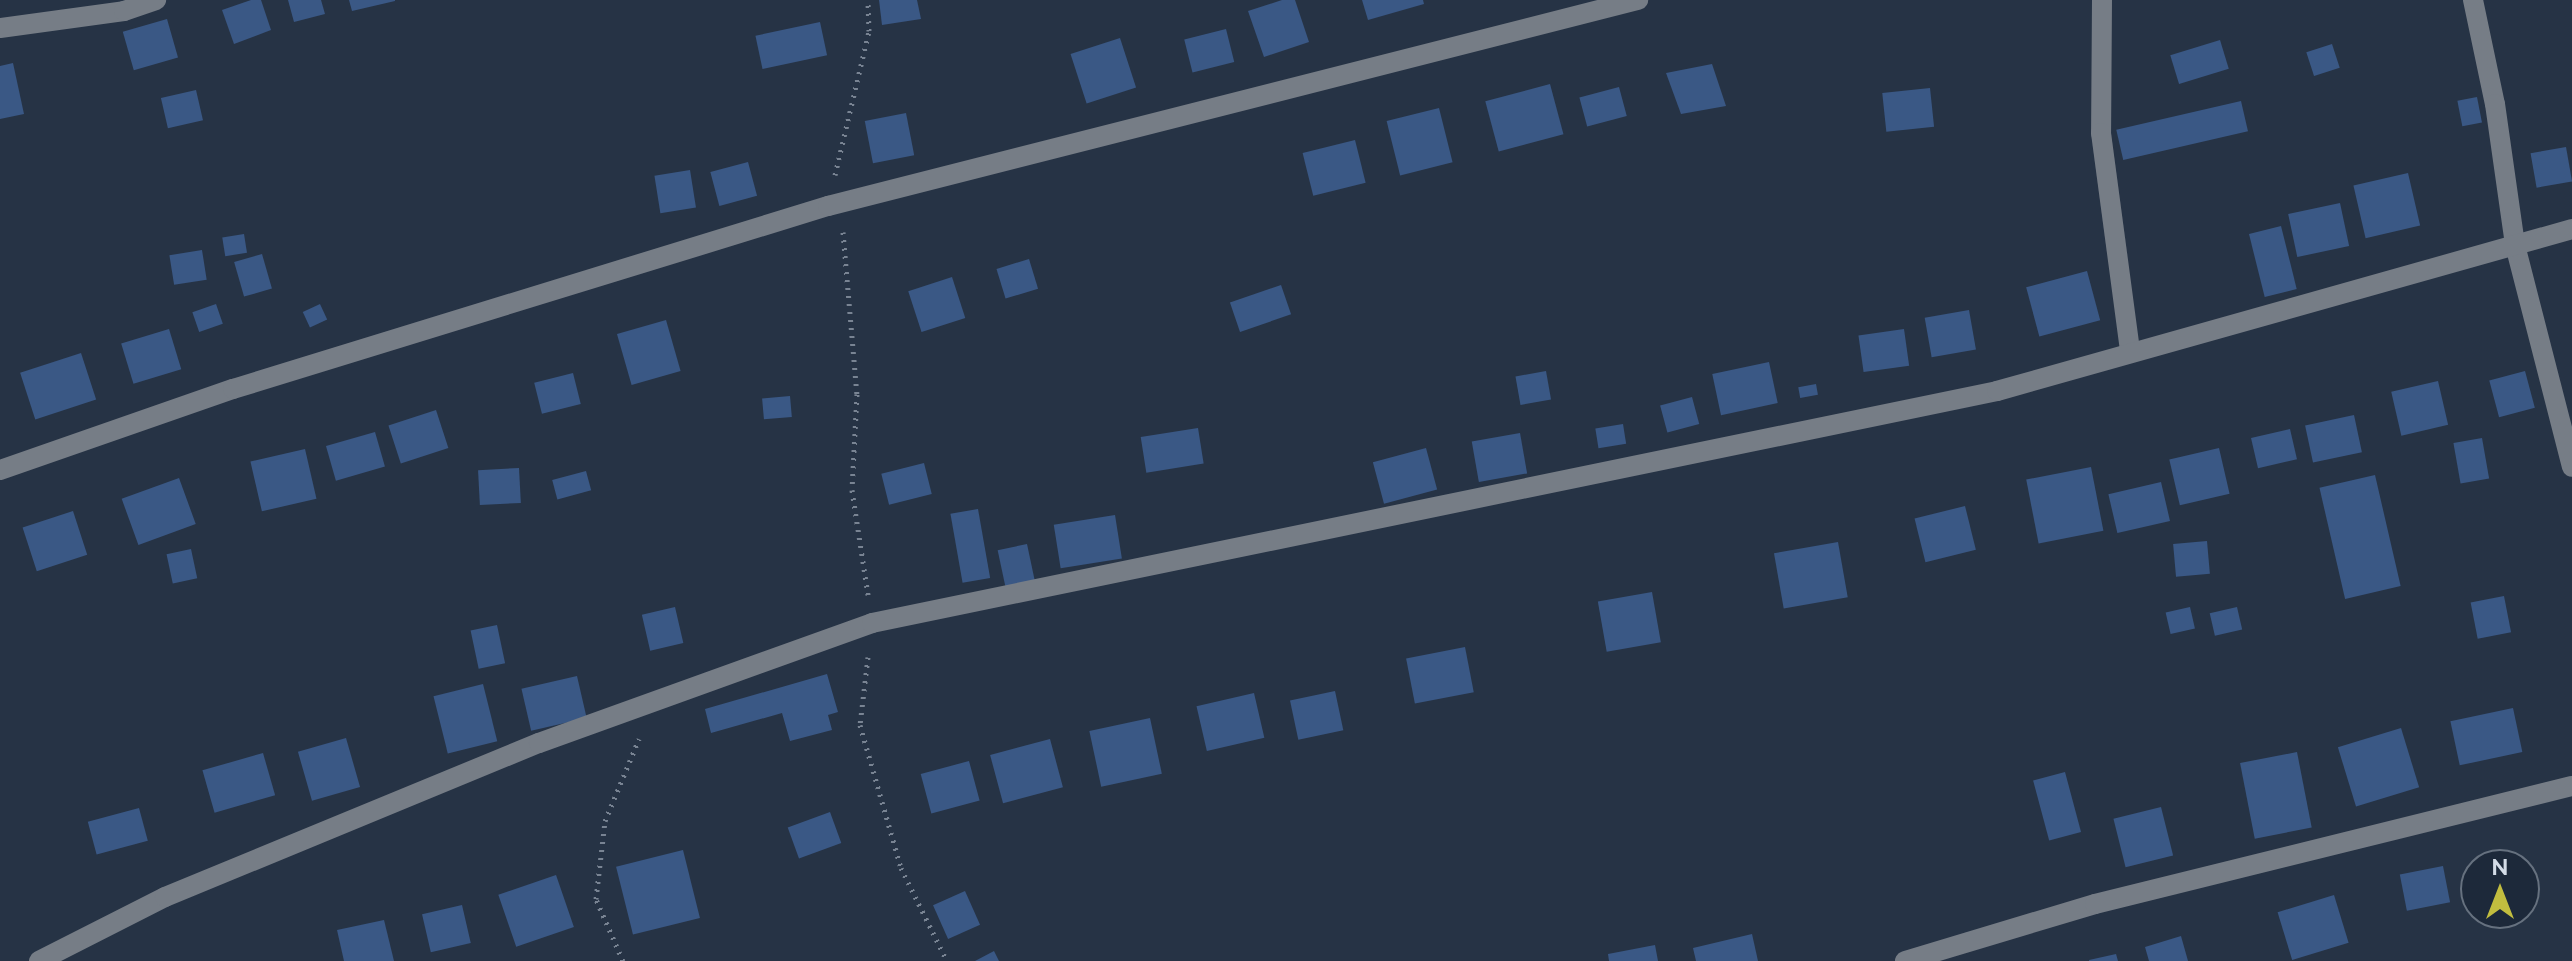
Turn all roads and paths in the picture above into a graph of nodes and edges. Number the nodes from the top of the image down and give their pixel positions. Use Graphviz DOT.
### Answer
graph roads {
  1 [pos="156,0"];
  2 [pos="868,0"];
  3 [pos="1638,0"];
  4 [pos="2102,0"];
  5 [pos="2473,0"];
  6 [pos="0,28"];
  7 [pos="828,206"];
  8 [pos="2572,229"];
  9 [pos="2515,245"];
  10 [pos="2130,350"];
  11 [pos="2572,467"];
  12 [pos="0,470"];
  13 [pos="872,623"];
  14 [pos="656,700"];
  15 [pos="2572,786"];
  16 [pos="39,961"];
  17 [pos="623,961"];
  18 [pos="947,961"];
  19 [pos="1905,961"];
  1 -- 6 [label="street"];
  2 -- 7 [label="path"];
  3 -- 7 [label="street"];
  4 -- 10 [label="street"];
  5 -- 9 [label="street"];
  7 -- 12 [label="street"];
  7 -- 13 [label="path"];
  8 -- 9 [label="street"];
  9 -- 10 [label="street"];
  9 -- 11 [label="street"];
  10 -- 13 [label="street"];
  13 -- 14 [label="street"];
  13 -- 18 [label="path"];
  14 -- 16 [label="street"];
  14 -- 17 [label="path"];
  15 -- 19 [label="street"];
}
